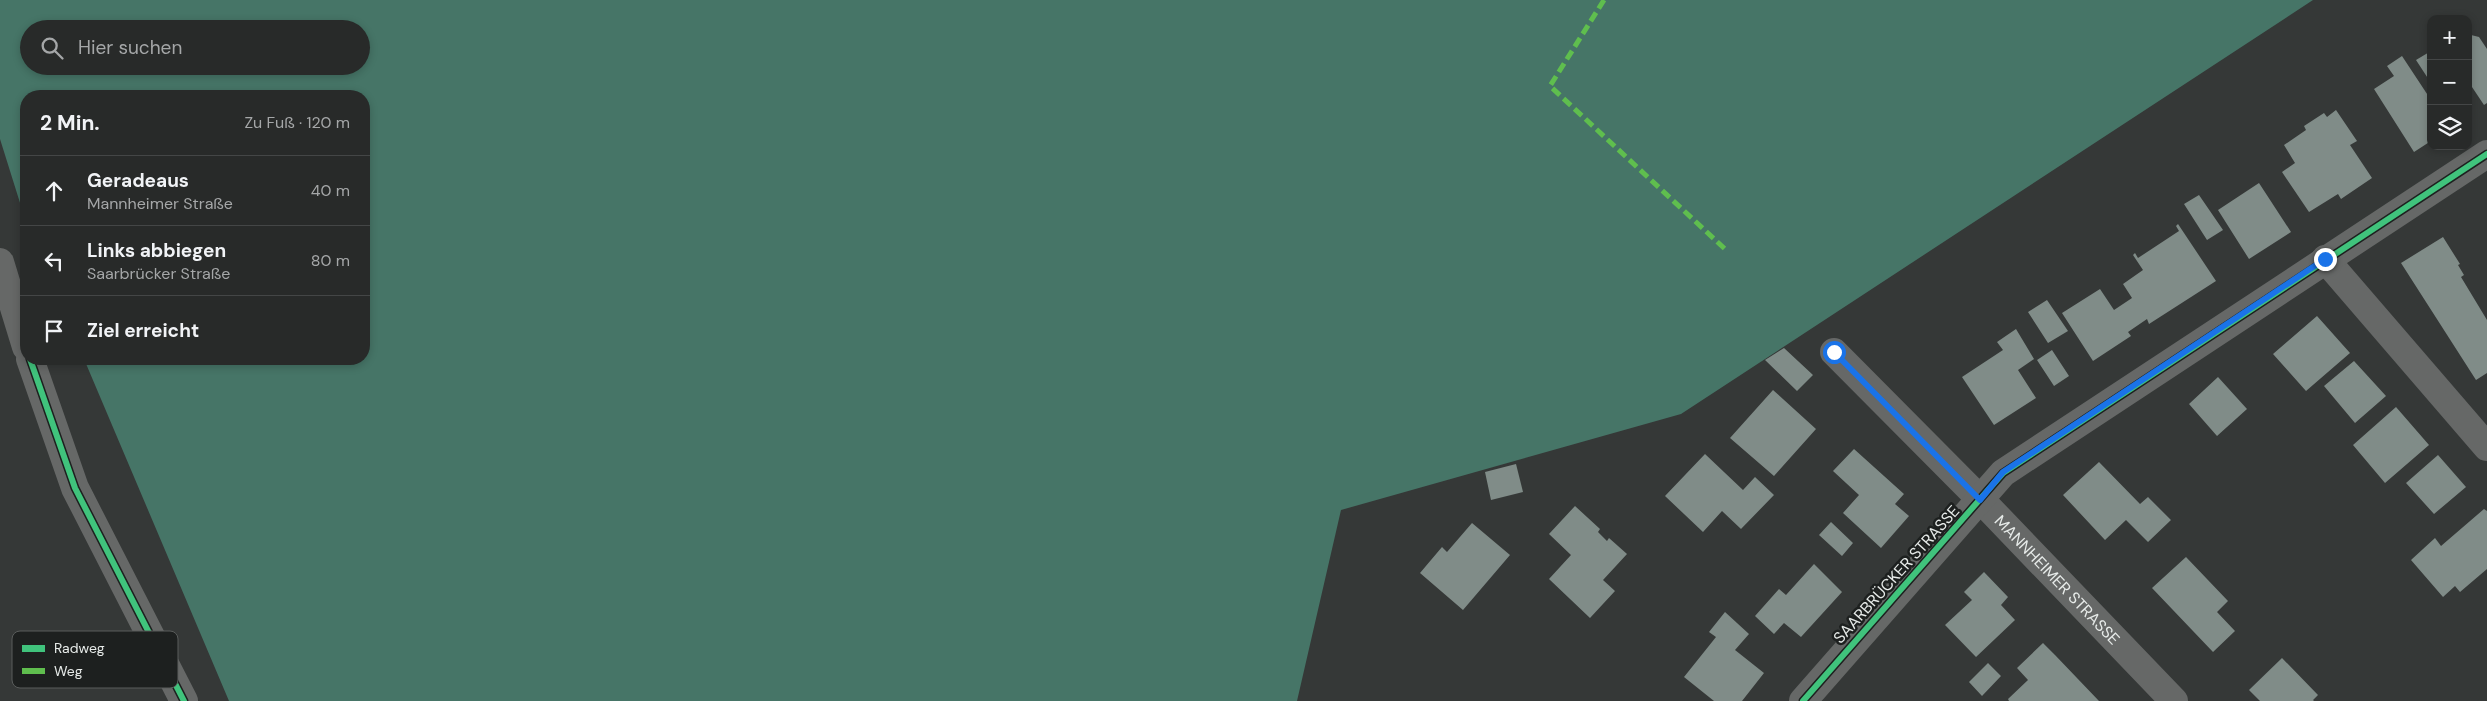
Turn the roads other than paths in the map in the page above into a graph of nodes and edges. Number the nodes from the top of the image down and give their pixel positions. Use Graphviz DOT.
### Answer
graph roads {
  1 [pos="2487,154"];
  2 [pos="2325,259"];
  3 [pos="0,262"];
  4 [pos="20,327"];
  5 [pos="1834,352"];
  6 [pos="32,365"];
  7 [pos="2487,447"];
  8 [pos="1980,500"];
  9 [pos="148,631"];
  10 [pos="177,688"];
  11 [pos="184,701"];
  12 [pos="1803,701"];
  13 [pos="2174,701"];
  1 -- 2 [label="street, SAARBRÜCKER STRASSE"];
  2 -- 7 [label="street"];
  2 -- 8 [label="street, SAARBRÜCKER STRASSE"];
  3 -- 4 [label="street"];
  5 -- 8 [label="street, MANNHEIMER STRASSE"];
  6 -- 9 [label="street"];
  8 -- 12 [label="street, SAARBRÜCKER STRASSE"];
  8 -- 13 [label="street, MANNHEIMER STRASSE"];
  10 -- 11 [label="street"];
}
